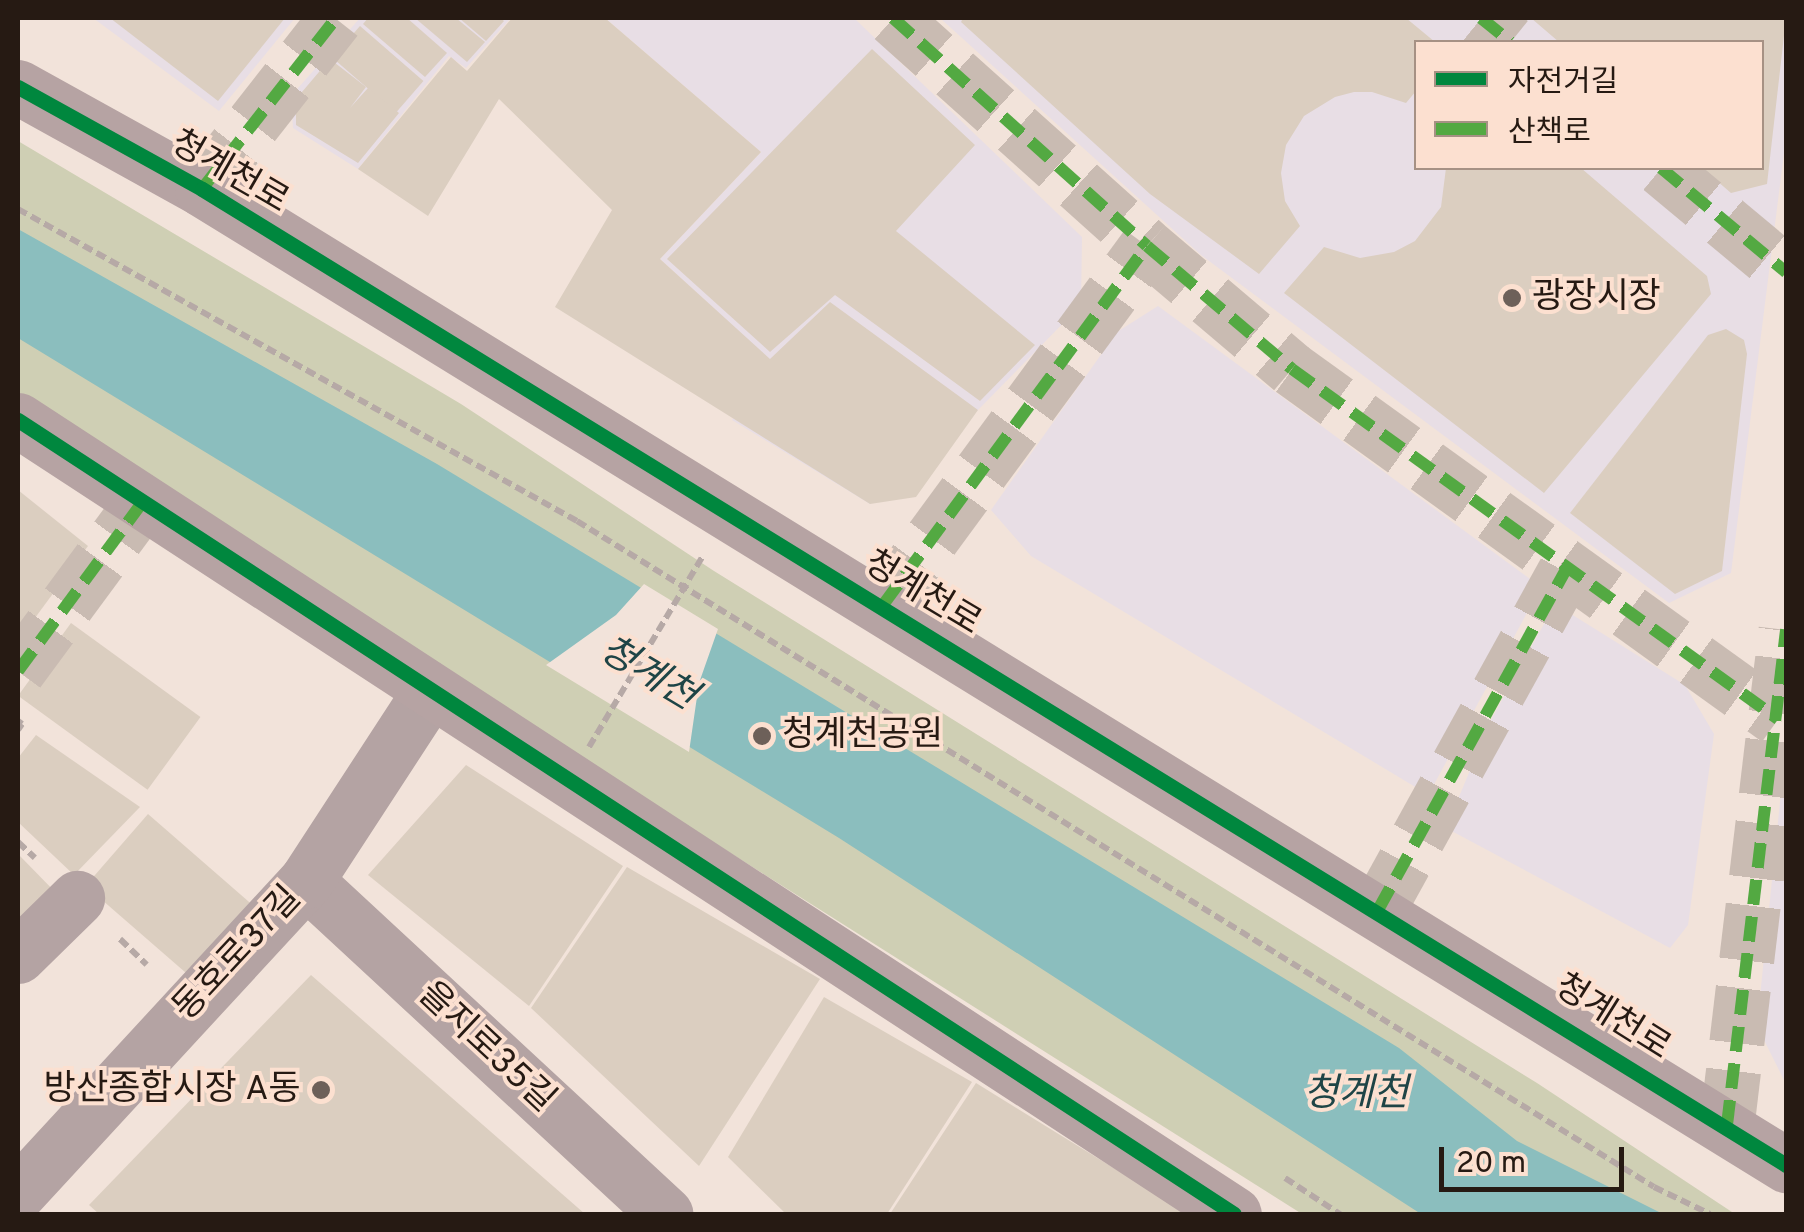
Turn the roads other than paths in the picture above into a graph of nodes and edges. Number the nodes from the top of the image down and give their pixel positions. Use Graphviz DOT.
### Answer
graph roads {
  1 [pos="18,87"];
  2 [pos="18,420"];
  3 [pos="429,692"];
  4 [pos="306,881"];
  5 [pos="77,898"];
  6 [pos="18,956"];
  7 [pos="28,1161"];
  8 [pos="1786,1165"];
  9 [pos="666,1214"];
  10 [pos="1234,1214"];
  1 -- 8 [label="main road, 청계천로"];
  2 -- 3 [label="main road"];
  3 -- 4 [label="street, 동호로37길"];
  3 -- 10 [label="main road"];
  4 -- 7 [label="street, 동호로37길"];
  4 -- 9 [label="street, 을지로35길"];
  5 -- 6 [label="street"];
}
